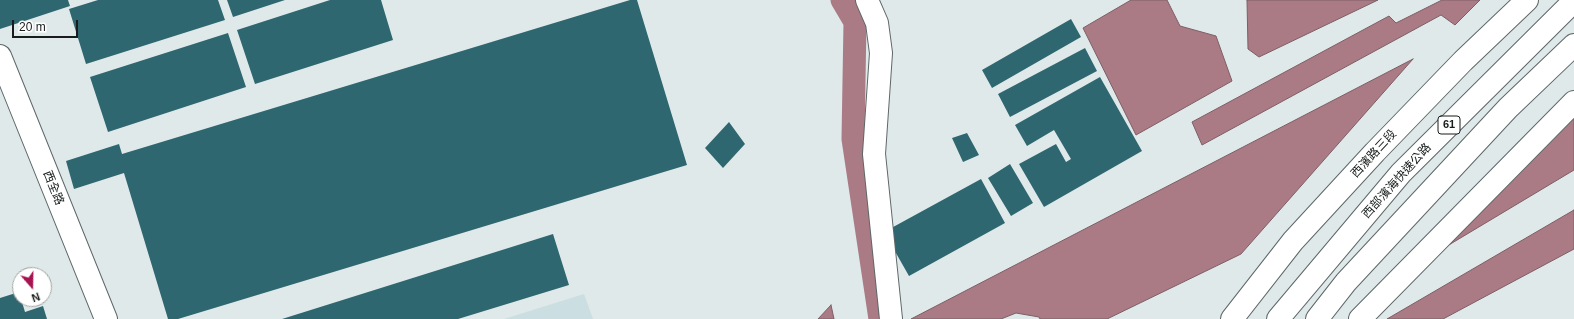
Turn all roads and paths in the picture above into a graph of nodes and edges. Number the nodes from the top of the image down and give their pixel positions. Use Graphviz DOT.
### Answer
graph roads {
  1 [pos="867,0"];
  2 [pos="1527,0"];
  3 [pos="1574,1"];
  4 [pos="1574,45"];
  5 [pos="0,56"];
  6 [pos="1574,102"];
  7 [pos="106,319"];
  8 [pos="891,319"];
  9 [pos="1232,319"];
  10 [pos="1278,319"];
  11 [pos="1317,319"];
  12 [pos="1360,319"];
  1 -- 8 [label="main road"];
  2 -- 9 [label="main road, 西濱路三段"];
  3 -- 10 [label="main road, 西部濱海快速公路 / 61"];
  4 -- 11 [label="main road, 61"];
  5 -- 7 [label="main road, 西全路"];
  6 -- 12 [label="main road"];
}
